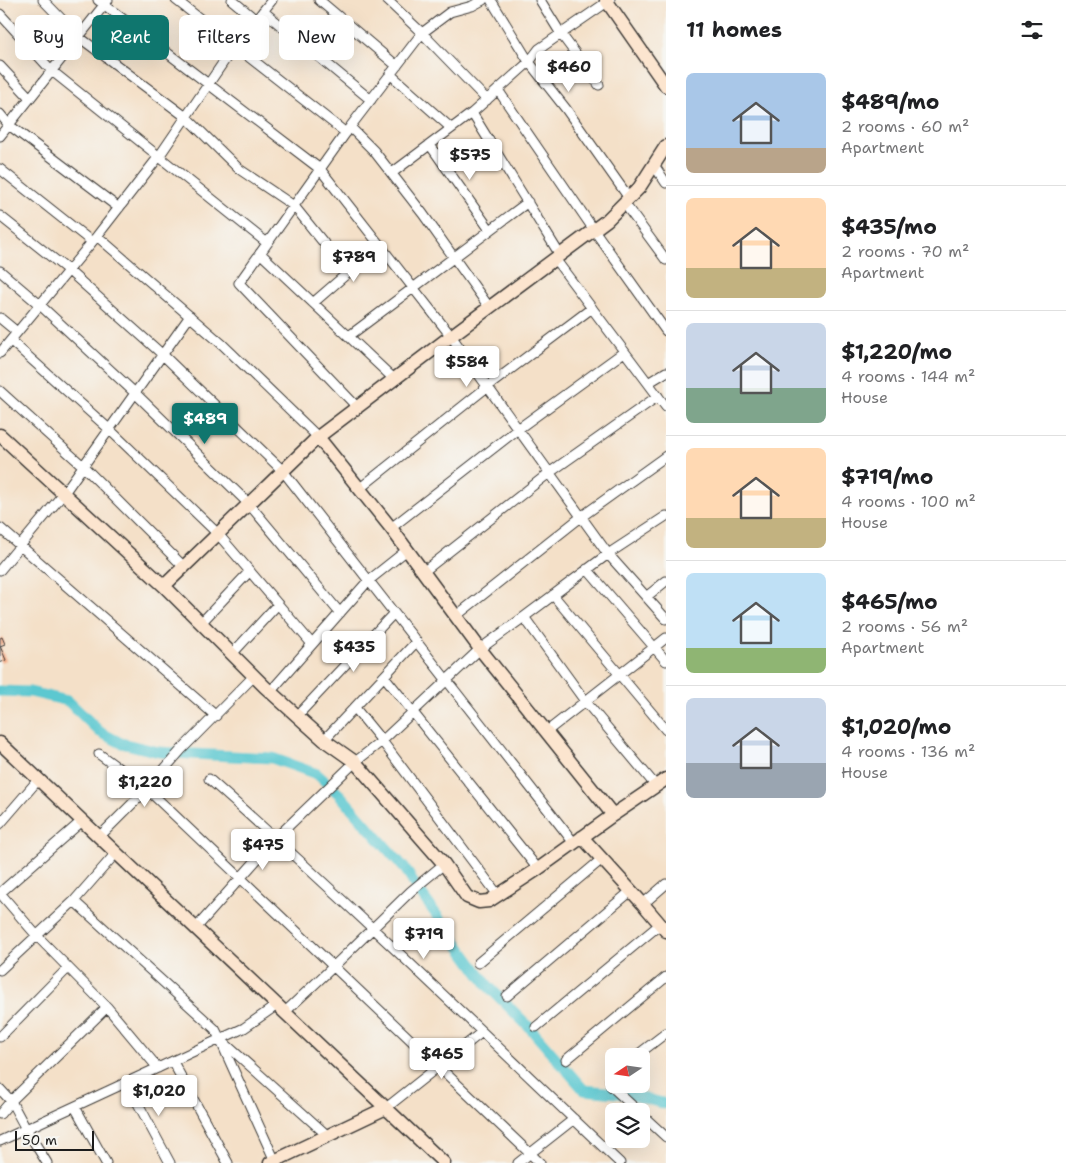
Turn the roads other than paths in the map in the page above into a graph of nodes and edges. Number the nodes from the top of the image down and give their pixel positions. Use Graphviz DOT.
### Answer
graph roads {
  1 [pos="43,0"];
  2 [pos="176,0"];
  3 [pos="232,0"];
  4 [pos="272,0"];
  5 [pos="319,0"];
  6 [pos="387,0"];
  7 [pos="484,0"];
  8 [pos="491,0"];
  9 [pos="540,0"];
  10 [pos="608,0"];
  11 [pos="103,2"];
  12 [pos="263,11"];
  13 [pos="0,14"];
  14 [pos="58,15"];
  15 [pos="195,15"];
  16 [pos="250,15"];
  17 [pos="260,15"];
  18 [pos="82,33"];
  19 [pos="422,33"];
  20 [pos="561,34"];
  21 [pos="82,39"];
  22 [pos="61,60"];
  23 [pos="225,60"];
  24 [pos="254,60"];
  25 [pos="529,62"];
  26 [pos="0,66"];
  27 [pos="397,66"];
  28 [pos="52,71"];
  29 [pos="390,74"];
  30 [pos="208,84"];
  31 [pos="599,85"];
  32 [pos="666,86"];
  33 [pos="498,90"];
  34 [pos="30,98"];
  35 [pos="371,100"];
  36 [pos="487,100"];
  37 [pos="472,113"];
  38 [pos="0,114"];
  39 [pos="186,117"];
  40 [pos="9,125"];
  41 [pos="452,128"];
  42 [pos="348,130"];
  43 [pos="0,136"];
  44 [pos="430,145"];
  45 [pos="666,146"];
  46 [pos="159,157"];
  47 [pos="654,165"];
  48 [pos="0,169"];
  49 [pos="320,169"];
  50 [pos="392,174"];
  51 [pos="666,183"];
  52 [pos="626,200"];
  53 [pos="528,202"];
  54 [pos="294,206"];
  55 [pos="119,208"];
  56 [pos="0,216"];
  57 [pos="490,230"];
  58 [pos="594,230"];
  59 [pos="95,239"];
  60 [pos="267,243"];
  61 [pos="380,246"];
  62 [pos="260,253"];
  63 [pos="558,257"];
  64 [pos="454,258"];
  65 [pos="666,260"];
  66 [pos="0,271"];
  67 [pos="69,271"];
  68 [pos="348,273"];
  69 [pos="413,288"];
  70 [pos="313,303"];
  71 [pos="40,305"];
  72 [pos="489,308"];
  73 [pos="592,308"];
  74 [pos="190,316"];
  75 [pos="0,318"];
  76 [pos="666,331"];
  77 [pos="17,332"];
  78 [pos="349,336"];
  79 [pos="450,336"];
  80 [pos="11,341"];
  81 [pos="624,352"];
  82 [pos="0,354"];
  83 [pos="163,355"];
  84 [pos="666,372"];
  85 [pos="394,379"];
  86 [pos="648,383"];
  87 [pos="487,387"];
  88 [pos="0,391"];
  89 [pos="135,393"];
  90 [pos="658,396"];
  91 [pos="357,407"];
  92 [pos="666,407"];
  93 [pos="110,429"];
  94 [pos="518,429"];
  95 [pos="0,435"];
  96 [pos="318,437"];
  97 [pos="666,456"];
  98 [pos="83,466"];
  99 [pos="283,471"];
  100 [pos="549,472"];
  101 [pos="359,489"];
  102 [pos="64,493"];
  103 [pos="248,504"];
  104 [pos="666,516"];
  105 [pos="581,517"];
  106 [pos="0,528"];
  107 [pos="390,528"];
  108 [pos="218,534"];
  109 [pos="20,546"];
  110 [pos="407,550"];
  111 [pos="608,554"];
  112 [pos="184,567"];
  113 [pos="587,569"];
  114 [pos="0,570"];
  115 [pos="250,571"];
  116 [pos="423,572"];
  117 [pos="368,581"];
  118 [pos="666,581"];
  119 [pos="164,586"];
  120 [pos="553,595"];
  121 [pos="646,597"];
  122 [pos="278,604"];
  123 [pos="340,613"];
  124 [pos="394,613"];
  125 [pos="456,616"];
  126 [pos="524,617"];
  127 [pos="666,619"];
  128 [pos="201,623"];
  129 [pos="666,638"];
  130 [pos="416,642"];
  131 [pos="312,644"];
  132 [pos="654,647"];
  133 [pos="480,649"];
  134 [pos="232,654"];
  135 [pos="666,661"];
  136 [pos="620,674"];
  137 [pos="254,676"];
  138 [pos="384,676"];
  139 [pos="446,680"];
  140 [pos="270,692"];
  141 [pos="585,702"];
  142 [pos="354,708"];
  143 [pos="412,713"];
  144 [pos="216,716"];
  145 [pos="297,716"];
  146 [pos="666,730"];
  147 [pos="546,732"];
  148 [pos="324,740"];
  149 [pos="382,741"];
  150 [pos="0,743"];
  151 [pos="99,754"];
  152 [pos="355,762"];
  153 [pos="209,779"];
  154 [pos="38,780"];
  155 [pos="661,783"];
  156 [pos="147,789"];
  157 [pos="613,815"];
  158 [pos="82,821"];
  159 [pos="0,824"];
  160 [pos="99,837"];
  161 [pos="276,838"];
  162 [pos="578,840"];
  163 [pos="116,853"];
  164 [pos="602,859"];
  165 [pos="444,864"];
  166 [pos="538,869"];
  167 [pos="241,878"];
  168 [pos="666,884"];
  169 [pos="631,891"];
  170 [pos="0,893"];
  171 [pos="498,895"];
  172 [pos="74,901"];
  173 [pos="643,904"];
  174 [pos="196,928"];
  175 [pos="373,928"];
  176 [pos="663,928"];
  177 [pos="37,936"];
  178 [pos="478,963"];
  179 [pos="334,966"];
  180 [pos="68,968"];
  181 [pos="0,970"];
  182 [pos="666,977"];
  183 [pos="507,996"];
  184 [pos="107,1007"];
  185 [pos="281,1008"];
  186 [pos="536,1027"];
  187 [pos="482,1032"];
  188 [pos="666,1033"];
  189 [pos="0,1037"];
  190 [pos="220,1039"];
  191 [pos="646,1048"];
  192 [pos="566,1060"];
  193 [pos="172,1062"];
  194 [pos="439,1067"];
  195 [pos="158,1068"];
  196 [pos="127,1083"];
  197 [pos="0,1089"];
  198 [pos="619,1093"];
  199 [pos="11,1101"];
  200 [pos="630,1103"];
  201 [pos="75,1107"];
  202 [pos="386,1108"];
  203 [pos="0,1114"];
  204 [pos="574,1119"];
  205 [pos="650,1122"];
  206 [pos="26,1129"];
  207 [pos="328,1136"];
  208 [pos="666,1137"];
  209 [pos="0,1142"];
  210 [pos="530,1154"];
  211 [pos="278,1161"];
  212 [pos="47,1163"];
  213 [pos="106,1163"];
  214 [pos="170,1163"];
  215 [pos="228,1163"];
  216 [pos="444,1163"];
  217 [pos="518,1163"];
  218 [pos="540,1163"];
  219 [pos="620,1163"];
  1 -- 14 [label="street"];
  2 -- 15 [label="street"];
  3 -- 16 [label="street"];
  4 -- 12 [label="street"];
  5 -- 27 [label="street"];
  6 -- 19 [label="street"];
  7 -- 19 [label="street"];
  8 -- 25 [label="street"];
  9 -- 20 [label="street"];
  10 -- 20 [label="street"];
  10 -- 32 [label="street"];
  11 -- 18 [label="street"];
  11 -- 30 [label="street"];
  12 -- 17 [label="street"];
  12 -- 35 [label="street"];
  13 -- 28 [label="street"];
  19 -- 27 [label="street"];
  19 -- 36 [label="street"];
  20 -- 25 [label="street"];
  20 -- 31 [label="street"];
  21 -- 39 [label="street"];
  22 -- 28 [label="street"];
  23 -- 30 [label="street"];
  24 -- 42 [label="street"];
  25 -- 33 [label="street"];
  25 -- 52 [label="street"];
  26 -- 34 [label="street"];
  27 -- 29 [label="street"];
  28 -- 34 [label="street"];
  28 -- 46 [label="street"];
  29 -- 35 [label="street"];
  29 -- 41 [label="street"];
  30 -- 39 [label="street"];
  30 -- 49 [label="street"];
  33 -- 36 [label="street"];
  33 -- 58 [label="street"];
  34 -- 40 [label="street"];
  35 -- 42 [label="street"];
  36 -- 37 [label="street"];
  37 -- 41 [label="street"];
  37 -- 53 [label="street"];
  38 -- 40 [label="street"];
  39 -- 46 [label="street"];
  39 -- 54 [label="street"];
  40 -- 43 [label="street"];
  40 -- 55 [label="street"];
  41 -- 44 [label="street"];
  42 -- 49 [label="street"];
  42 -- 50 [label="street"];
  44 -- 50 [label="street"];
  44 -- 57 [label="street"];
  45 -- 47 [label="street"];
  46 -- 55 [label="street"];
  46 -- 60 [label="street"];
  47 -- 51 [label="street"];
  47 -- 52 [label="street"];
  48 -- 59 [label="street"];
  49 -- 54 [label="street"];
  49 -- 61 [label="street"];
  50 -- 64 [label="street"];
  52 -- 58 [label="street"];
  52 -- 65 [label="street"];
  53 -- 57 [label="street"];
  53 -- 63 [label="street"];
  54 -- 60 [label="street"];
  54 -- 68 [label="street"];
  55 -- 59 [label="street"];
  56 -- 67 [label="street"];
  57 -- 64 [label="street"];
  58 -- 63 [label="street"];
  58 -- 76 [label="street"];
  59 -- 67 [label="street"];
  59 -- 74 [label="street"];
  60 -- 62 [label="street"];
  61 -- 68 [label="street"];
  61 -- 69 [label="street"];
  62 -- 70 [label="street"];
  62 -- 91 [label="street"];
  63 -- 72 [label="street"];
  63 -- 73 [label="street"];
  64 -- 69 [label="street"];
  64 -- 72 [label="street"];
  66 -- 71 [label="street"];
  67 -- 71 [label="street"];
  67 -- 83 [label="street"];
  68 -- 70 [label="street"];
  69 -- 78 [label="street"];
  69 -- 79 [label="street"];
  70 -- 78 [label="street"];
  71 -- 77 [label="street"];
  71 -- 89 [label="street"];
  72 -- 79 [label="street"];
  73 -- 81 [label="street"];
  73 -- 87 [label="street"];
  74 -- 83 [label="street"];
  74 -- 96 [label="street"];
  75 -- 77 [label="street"];
  77 -- 80 [label="street"];
  78 -- 85 [label="street"];
  79 -- 85 [label="street"];
  79 -- 87 [label="street"];
  80 -- 82 [label="street"];
  80 -- 93 [label="street"];
  81 -- 86 [label="street"];
  81 -- 94 [label="street"];
  83 -- 89 [label="street"];
  83 -- 99 [label="street"];
  84 -- 86 [label="street"];
  85 -- 91 [label="street"];
  86 -- 90 [label="street"];
  87 -- 94 [label="street"];
  87 -- 101 [label="street"];
  88 -- 98 [label="street"];
  89 -- 93 [label="street"];
  89 -- 103 [label="street"];
  90 -- 92 [label="street"];
  90 -- 100 [label="street"];
  91 -- 96 [label="street"];
  93 -- 98 [label="street"];
  93 -- 108 [label="street"];
  94 -- 100 [label="street"];
  94 -- 107 [label="street"];
  95 -- 102 [label="street"];
  96 -- 99 [label="street"];
  96 -- 101 [label="street"];
  97 -- 105 [label="street"];
  98 -- 102 [label="street"];
  98 -- 112 [label="street"];
  99 -- 103 [label="street"];
  99 -- 117 [label="street"];
  100 -- 105 [label="street"];
  100 -- 116 [label="street"];
  101 -- 107 [label="street"];
  102 -- 109 [label="street"];
  102 -- 119 [label="street"];
  103 -- 108 [label="street"];
  103 -- 123 [label="street"];
  104 -- 111 [label="street"];
  105 -- 111 [label="street"];
  105 -- 125 [label="street"];
  106 -- 109 [label="street"];
  107 -- 110 [label="street"];
  108 -- 112 [label="street"];
  108 -- 115 [label="street"];
  109 -- 114 [label="street"];
  109 -- 144 [label="street"];
  110 -- 116 [label="street"];
  110 -- 117 [label="street"];
  111 -- 113 [label="street"];
  111 -- 121 [label="street"];
  112 -- 119 [label="street"];
  113 -- 120 [label="street"];
  113 -- 132 [label="street"];
  115 -- 122 [label="street"];
  115 -- 128 [label="street"];
  116 -- 125 [label="street"];
  117 -- 123 [label="street"];
  117 -- 124 [label="street"];
  118 -- 121 [label="street"];
  119 -- 128 [label="street"];
  120 -- 126 [label="street"];
  120 -- 136 [label="street"];
  121 -- 127 [label="street"];
  122 -- 131 [label="street"];
  122 -- 134 [label="street"];
  123 -- 131 [label="street"];
  124 -- 130 [label="street"];
  124 -- 145 [label="street"];
  125 -- 133 [label="street"];
  126 -- 133 [label="street"];
  126 -- 141 [label="street"];
  128 -- 134 [label="street"];
  129 -- 132 [label="street"];
  130 -- 138 [label="street"];
  130 -- 139 [label="street"];
  131 -- 140 [label="street"];
  132 -- 135 [label="street"];
  132 -- 136 [label="street"];
  133 -- 139 [label="street"];
  133 -- 147 [label="street"];
  134 -- 137 [label="street"];
  136 -- 141 [label="street"];
  136 -- 146 [label="street"];
  137 -- 140 [label="street"];
  137 -- 144 [label="street"];
  138 -- 142 [label="street"];
  138 -- 143 [label="street"];
  139 -- 143 [label="street"];
  139 -- 162 [label="street"];
  140 -- 145 [label="street"];
  141 -- 147 [label="street"];
  141 -- 155 [label="street"];
  142 -- 148 [label="street"];
  142 -- 149 [label="street"];
  143 -- 149 [label="street"];
  143 -- 166 [label="street"];
  144 -- 156 [label="street"];
  145 -- 148 [label="street"];
  147 -- 157 [label="street"];
  148 -- 152 [label="street"];
  149 -- 152 [label="street"];
  149 -- 171 [label="street"];
  150 -- 154 [label="street"];
  151 -- 156 [label="street"];
  152 -- 161 [label="street"];
  152 -- 165 [label="street"];
  153 -- 161 [label="street"];
  154 -- 158 [label="street"];
  154 -- 159 [label="street"];
  155 -- 157 [label="street"];
  156 -- 160 [label="street"];
  156 -- 167 [label="street"];
  157 -- 162 [label="street"];
  158 -- 160 [label="street"];
  158 -- 170 [label="street"];
  160 -- 163 [label="street"];
  161 -- 167 [label="street"];
  161 -- 175 [label="street"];
  162 -- 164 [label="street"];
  162 -- 166 [label="street"];
  163 -- 172 [label="street"];
  163 -- 174 [label="street"];
  164 -- 169 [label="street"];
  164 -- 178 [label="street"];
  165 -- 171 [label="street"];
  165 -- 175 [label="street"];
  166 -- 171 [label="street"];
  167 -- 174 [label="street"];
  167 -- 179 [label="street"];
  168 -- 173 [label="street"];
  169 -- 173 [label="street"];
  169 -- 183 [label="street"];
  170 -- 177 [label="street"];
  172 -- 177 [label="street"];
  172 -- 190 [label="street"];
  173 -- 176 [label="street"];
  174 -- 185 [label="street"];
  175 -- 179 [label="street"];
  175 -- 187 [label="street"];
  176 -- 186 [label="street"];
  177 -- 180 [label="street"];
  177 -- 181 [label="street"];
  179 -- 185 [label="street"];
  179 -- 194 [label="street"];
  180 -- 184 [label="street"];
  180 -- 189 [label="street"];
  182 -- 192 [label="street"];
  184 -- 195 [label="street"];
  184 -- 199 [label="street"];
  185 -- 190 [label="street"];
  185 -- 202 [label="street"];
  187 -- 194 [label="street"];
  187 -- 204 [label="street"];
  188 -- 191 [label="street"];
  190 -- 193 [label="street"];
  190 -- 207 [label="street"];
  190 -- 211 [label="street"];
  193 -- 195 [label="street"];
  193 -- 215 [label="street"];
  194 -- 202 [label="street"];
  194 -- 210 [label="street"];
  195 -- 196 [label="street"];
  196 -- 201 [label="street"];
  196 -- 214 [label="street"];
  197 -- 199 [label="street"];
  198 -- 200 [label="street"];
  199 -- 203 [label="street"];
  199 -- 206 [label="street"];
  201 -- 206 [label="street"];
  201 -- 213 [label="street"];
  202 -- 207 [label="street"];
  202 -- 216 [label="street"];
  204 -- 210 [label="street"];
  204 -- 219 [label="street"];
  205 -- 208 [label="street"];
  206 -- 209 [label="street"];
  206 -- 212 [label="street"];
  207 -- 211 [label="street"];
  210 -- 217 [label="street"];
  210 -- 218 [label="street"];
}
